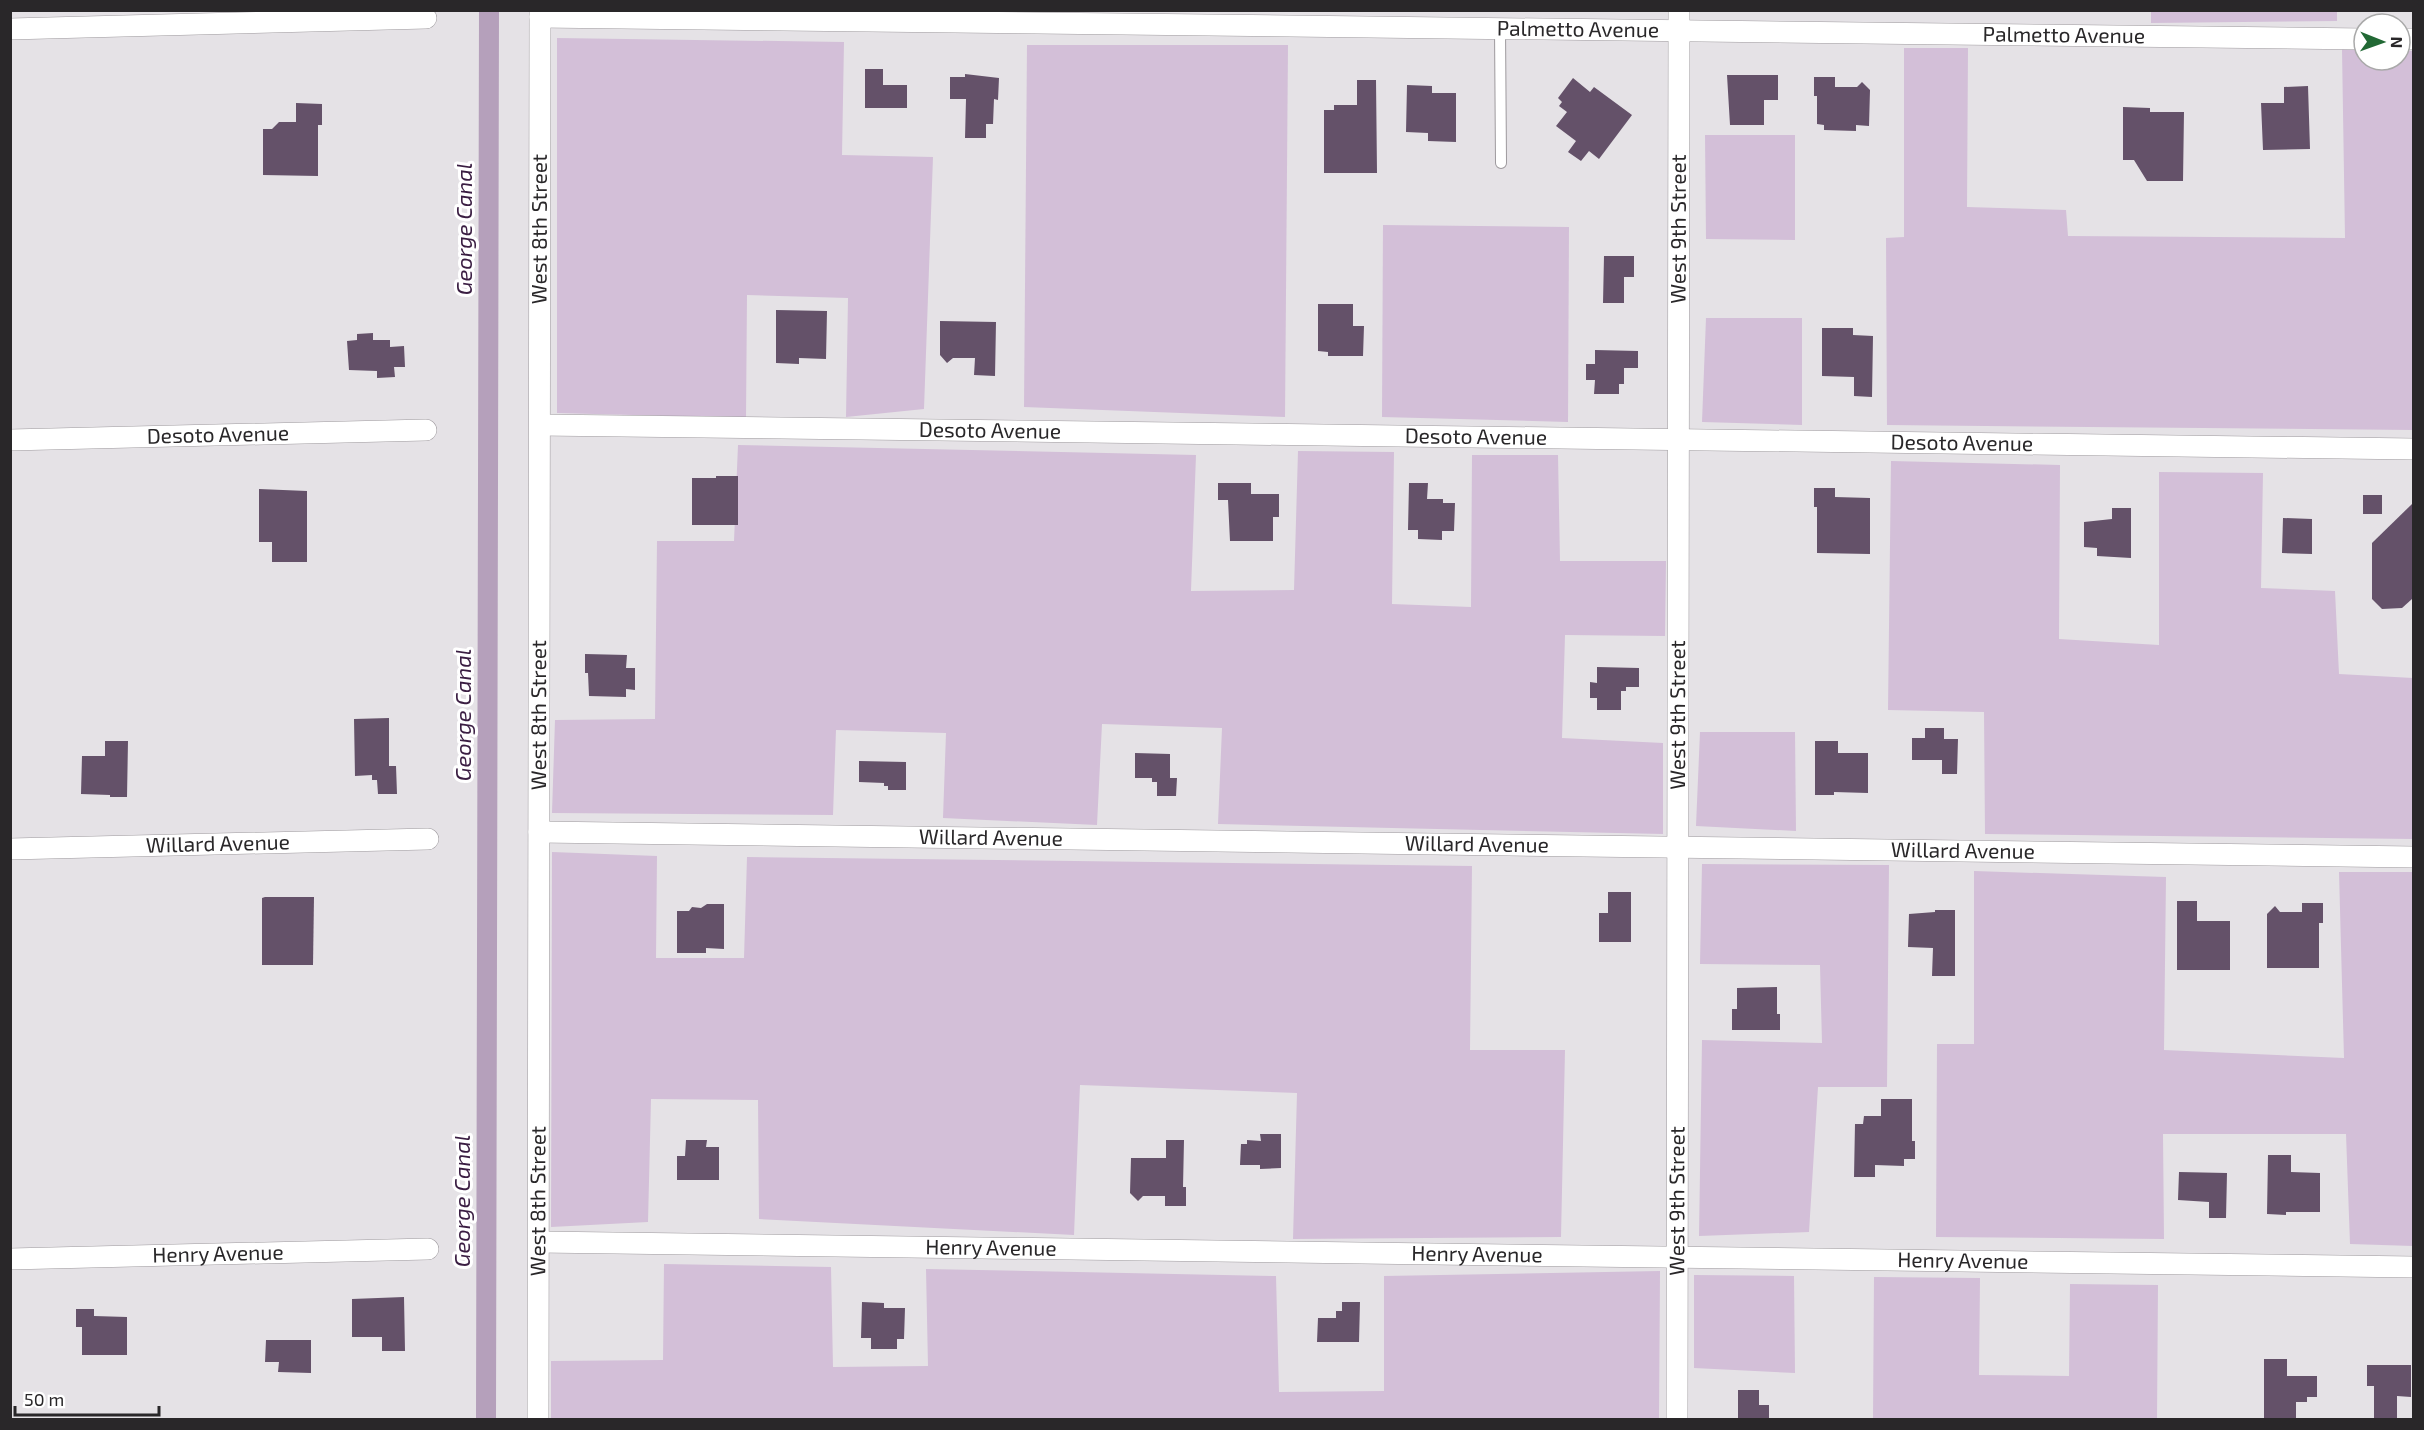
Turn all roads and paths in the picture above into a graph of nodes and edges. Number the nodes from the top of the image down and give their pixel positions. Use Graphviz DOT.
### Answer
graph roads {
  1 [pos="540,14"];
  2 [pos="426,18"];
  3 [pos="1679,20"];
  4 [pos="1500,28"];
  5 [pos="10,29"];
  6 [pos="2352,39"];
  7 [pos="1501,163"];
  8 [pos="540,425"];
  9 [pos="426,430"];
  10 [pos="10,440"];
  11 [pos="1679,440"];
  12 [pos="2414,450"];
  13 [pos="540,832"];
  14 [pos="428,839"];
  15 [pos="1677,847"];
  16 [pos="10,849"];
  17 [pos="2414,856"];
  18 [pos="539,1242"];
  19 [pos="428,1249"];
  20 [pos="1678,1257"];
  21 [pos="10,1259"];
  22 [pos="2414,1267"];
  23 [pos="538,1419"];
  24 [pos="1677,1419"];
  1 -- 4 [label="street, Palmetto Avenue"];
  1 -- 8 [label="street, West 8th Street"];
  2 -- 5 [label="street"];
  3 -- 4 [label="street, Palmetto Avenue"];
  3 -- 6 [label="street, Palmetto Avenue"];
  3 -- 11 [label="street, West 9th Street"];
  4 -- 7 [label="lane"];
  8 -- 11 [label="street, Desoto Avenue"];
  8 -- 13 [label="street, West 8th Street"];
  9 -- 10 [label="street, Desoto Avenue"];
  11 -- 12 [label="street, Desoto Avenue"];
  11 -- 15 [label="street, West 9th Street"];
  13 -- 15 [label="street, Willard Avenue"];
  13 -- 18 [label="street, West 8th Street"];
  14 -- 16 [label="street, Willard Avenue"];
  15 -- 17 [label="street, Willard Avenue"];
  15 -- 20 [label="street, West 9th Street"];
  18 -- 20 [label="street, Henry Avenue"];
  18 -- 23 [label="street, West 8th Street"];
  19 -- 21 [label="street, Henry Avenue"];
  20 -- 22 [label="street, Henry Avenue"];
  20 -- 24 [label="street, West 9th Street"];
}
